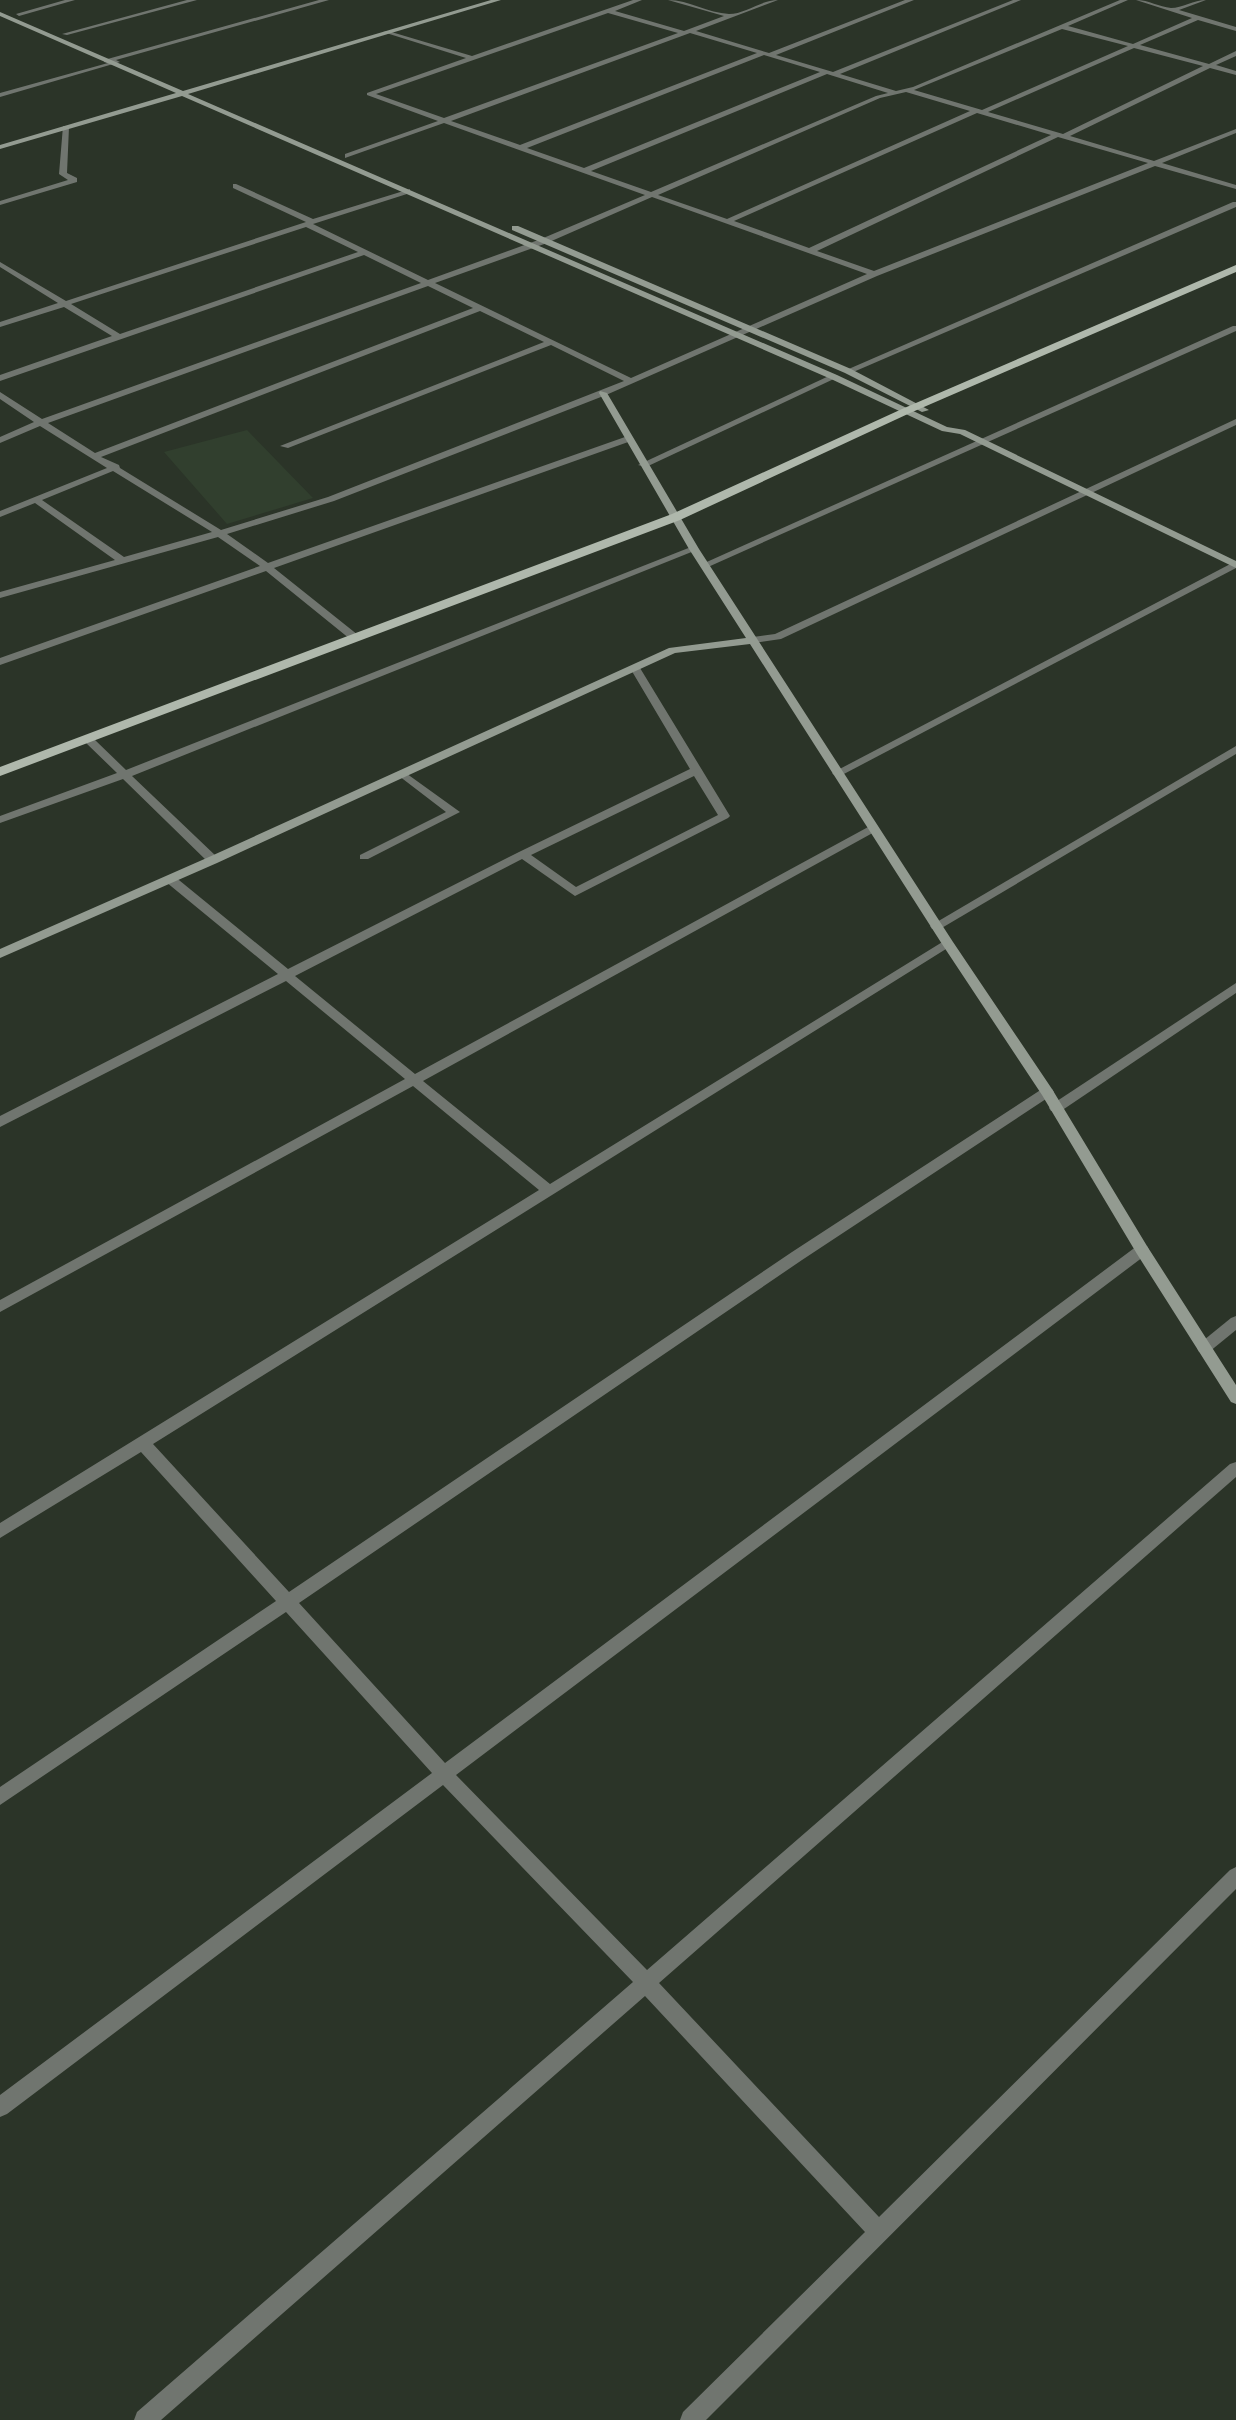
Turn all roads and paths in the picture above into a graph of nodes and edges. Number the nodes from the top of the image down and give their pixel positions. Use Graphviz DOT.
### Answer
graph roads {
  1 [pos="72,0"];
  2 [pos="194,0"];
  3 [pos="326,0"];
  4 [pos="472,0"];
  5 [pos="498,0"];
  6 [pos="639,0"];
  7 [pos="671,0"];
  8 [pos="775,0"];
  9 [pos="911,0"];
  10 [pos="1018,0"];
  11 [pos="1125,0"];
  12 [pos="1139,0"];
  13 [pos="1203,0"];
  14 [pos="0,6"];
  15 [pos="608,10"];
  16 [pos="1173,10"];
  17 [pos="0,14"];
  18 [pos="19,14"];
  19 [pos="730,16"];
  20 [pos="1197,18"];
  21 [pos="1060,26"];
  22 [pos="1236,29"];
  23 [pos="386,32"];
  24 [pos="687,32"];
  25 [pos="65,34"];
  26 [pos="1133,46"];
  27 [pos="1236,53"];
  28 [pos="766,54"];
  29 [pos="472,58"];
  30 [pos="115,60"];
  31 [pos="247,65"];
  32 [pos="1209,66"];
  33 [pos="831,73"];
  34 [pos="1236,73"];
  35 [pos="0,83"];
  36 [pos="168,87"];
  37 [pos="180,88"];
  38 [pos="192,89"];
  39 [pos="17,90"];
  40 [pos="905,90"];
  41 [pos="155,91"];
  42 [pos="894,92"];
  43 [pos="0,95"];
  44 [pos="978,112"];
  45 [pos="444,121"];
  46 [pos="65,127"];
  47 [pos="1236,131"];
  48 [pos="1060,136"];
  49 [pos="0,147"];
  50 [pos="520,148"];
  51 [pos="348,156"];
  52 [pos="1154,163"];
  53 [pos="584,171"];
  54 [pos="236,186"];
  55 [pos="1236,187"];
  56 [pos="407,191"];
  57 [pos="653,195"];
  58 [pos="0,204"];
  59 [pos="1236,204"];
  60 [pos="726,222"];
  61 [pos="310,223"];
  62 [pos="544,241"];
  63 [pos="531,246"];
  64 [pos="810,251"];
  65 [pos="365,252"];
  66 [pos="0,264"];
  67 [pos="1236,268"];
  68 [pos="874,274"];
  69 [pos="428,283"];
  70 [pos="65,303"];
  71 [pos="481,308"];
  72 [pos="0,325"];
  73 [pos="750,328"];
  74 [pos="1236,328"];
  75 [pos="737,334"];
  76 [pos="119,337"];
  77 [pos="552,342"];
  78 [pos="848,371"];
  79 [pos="834,377"];
  80 [pos="0,378"];
  81 [pos="631,381"];
  82 [pos="603,393"];
  83 [pos="0,395"];
  84 [pos="912,409"];
  85 [pos="1236,422"];
  86 [pos="40,423"];
  87 [pos="962,432"];
  88 [pos="628,439"];
  89 [pos="0,440"];
  90 [pos="982,443"];
  91 [pos="285,446"];
  92 [pos="97,455"];
  93 [pos="643,465"];
  94 [pos="116,467"];
  95 [pos="1082,492"];
  96 [pos="36,500"];
  97 [pos="0,514"];
  98 [pos="676,517"];
  99 [pos="220,533"];
  100 [pos="694,549"];
  101 [pos="123,561"];
  102 [pos="1236,564"];
  103 [pos="705,565"];
  104 [pos="267,568"];
  105 [pos="0,595"];
  106 [pos="354,637"];
  107 [pos="753,640"];
  108 [pos="0,662"];
  109 [pos="635,668"];
  110 [pos="89,740"];
  111 [pos="1236,749"];
  112 [pos="696,771"];
  113 [pos="0,772"];
  114 [pos="838,773"];
  115 [pos="126,774"];
  116 [pos="403,774"];
  117 [pos="0,820"];
  118 [pos="874,828"];
  119 [pos="523,854"];
  120 [pos="364,857"];
  121 [pos="213,860"];
  122 [pos="170,879"];
  123 [pos="936,926"];
  124 [pos="948,944"];
  125 [pos="0,954"];
  126 [pos="287,975"];
  127 [pos="1236,987"];
  128 [pos="412,1078"];
  129 [pos="1047,1092"];
  130 [pos="1056,1108"];
  131 [pos="0,1122"];
  132 [pos="549,1191"];
  133 [pos="1142,1250"];
  134 [pos="0,1307"];
  135 [pos="1236,1322"];
  136 [pos="1204,1348"];
  137 [pos="1236,1398"];
  138 [pos="142,1443"];
  139 [pos="1236,1468"];
  140 [pos="0,1531"];
  141 [pos="288,1602"];
  142 [pos="444,1774"];
  143 [pos="0,1797"];
  144 [pos="1236,1876"];
  145 [pos="646,1983"];
  146 [pos="0,2107"];
  147 [pos="879,2232"];
  148 [pos="145,2420"];
  149 [pos="691,2420"];
  1 -- 18 [label="street"];
  2 -- 25 [label="street"];
  3 -- 30 [label="street"];
  4 -- 31 [label="main road"];
  5 -- 23 [label="main road"];
  6 -- 15 [label="street"];
  7 -- 19 [label="street"];
  8 -- 19 [label="street"];
  9 -- 28 [label="street"];
  10 -- 33 [label="street"];
  11 -- 21 [label="street"];
  12 -- 16 [label="street"];
  13 -- 16 [label="street"];
  14 -- 18 [label="main road"];
  15 -- 24 [label="street"];
  15 -- 29 [label="street"];
  16 -- 20 [label="street"];
  17 -- 30 [label="main road"];
  18 -- 25 [label="main road"];
  19 -- 24 [label="street"];
  20 -- 22 [label="street"];
  20 -- 26 [label="street"];
  21 -- 26 [label="street"];
  21 -- 40 [label="street"];
  23 -- 29 [label="street"];
  23 -- 38 [label="main road"];
  24 -- 28 [label="street"];
  24 -- 45 [label="street"];
  25 -- 30 [label="main road"];
  26 -- 32 [label="street"];
  26 -- 44 [label="street"];
  27 -- 32 [label="street"];
  28 -- 33 [label="street"];
  28 -- 50 [label="street"];
  29 -- 45 [label="street"];
  30 -- 36 [label="main road"];
  30 -- 37 [label="main road"];
  30 -- 39 [label="street"];
  32 -- 34 [label="street"];
  32 -- 48 [label="street"];
  33 -- 42 [label="street"];
  33 -- 53 [label="street"];
  35 -- 39 [label="street"];
  36 -- 37 [label="main road"];
  36 -- 41 [label="main road"];
  37 -- 38 [label="main road"];
  37 -- 46 [label="main road"];
  37 -- 56 [label="main road"];
  38 -- 51 [label="main road"];
  39 -- 43 [label="street"];
  40 -- 42 [label="street"];
  40 -- 44 [label="street"];
  42 -- 57 [label="street"];
  44 -- 48 [label="street"];
  44 -- 60 [label="street"];
  45 -- 50 [label="street"];
  45 -- 51 [label="street"];
  46 -- 49 [label="main road"];
  46 -- 58 [label="street"];
  47 -- 52 [label="street"];
  48 -- 52 [label="street"];
  48 -- 64 [label="street"];
  50 -- 53 [label="street"];
  51 -- 62 [label="main road"];
  52 -- 55 [label="street"];
  52 -- 68 [label="street"];
  53 -- 57 [label="street"];
  54 -- 61 [label="street"];
  56 -- 61 [label="street"];
  56 -- 63 [label="main road"];
  57 -- 60 [label="street"];
  57 -- 62 [label="street"];
  59 -- 78 [label="street"];
  60 -- 64 [label="street"];
  61 -- 65 [label="street"];
  61 -- 70 [label="street"];
  62 -- 63 [label="street"];
  62 -- 73 [label="main road"];
  63 -- 69 [label="street"];
  63 -- 75 [label="main road"];
  64 -- 68 [label="street"];
  65 -- 69 [label="street"];
  65 -- 76 [label="street"];
  66 -- 70 [label="street"];
  67 -- 84 [label="main road"];
  68 -- 73 [label="street"];
  69 -- 71 [label="street"];
  69 -- 86 [label="street"];
  70 -- 72 [label="street"];
  70 -- 76 [label="street"];
  71 -- 77 [label="street"];
  71 -- 92 [label="street"];
  73 -- 75 [label="street"];
  73 -- 78 [label="main road"];
  74 -- 90 [label="street"];
  75 -- 79 [label="main road"];
  75 -- 81 [label="street"];
  76 -- 80 [label="street"];
  77 -- 81 [label="street"];
  77 -- 91 [label="street"];
  78 -- 84 [label="main road"];
  79 -- 84 [label="main road"];
  79 -- 93 [label="street"];
  81 -- 82 [label="street"];
  82 -- 88 [label="main road"];
  82 -- 99 [label="street"];
  83 -- 86 [label="street"];
  84 -- 87 [label="main road"];
  84 -- 87 [label="main road"];
  84 -- 98 [label="main road"];
  85 -- 95 [label="street"];
  86 -- 89 [label="street"];
  86 -- 92 [label="street"];
  87 -- 90 [label="main road"];
  88 -- 93 [label="main road"];
  88 -- 104 [label="street"];
  90 -- 95 [label="main road"];
  90 -- 103 [label="street"];
  92 -- 94 [label="street"];
  93 -- 98 [label="main road"];
  94 -- 96 [label="street"];
  94 -- 99 [label="street"];
  95 -- 102 [label="main road"];
  95 -- 107 [label="street"];
  96 -- 97 [label="street"];
  96 -- 101 [label="street"];
  98 -- 100 [label="main road"];
  98 -- 106 [label="main road"];
  99 -- 101 [label="street"];
  99 -- 104 [label="street"];
  100 -- 103 [label="main road"];
  100 -- 115 [label="street"];
  101 -- 105 [label="street"];
  102 -- 114 [label="street"];
  103 -- 107 [label="main road"];
  104 -- 106 [label="street"];
  104 -- 108 [label="street"];
  106 -- 110 [label="main road"];
  107 -- 109 [label="main road"];
  107 -- 114 [label="main road"];
  109 -- 112 [label="street"];
  109 -- 116 [label="main road"];
  110 -- 113 [label="main road"];
  110 -- 115 [label="street"];
  111 -- 123 [label="street"];
  112 -- 119 [label="street"];
  112 -- 119 [label="street"];
  114 -- 118 [label="main road"];
  115 -- 117 [label="street"];
  115 -- 121 [label="street"];
  116 -- 120 [label="street"];
  116 -- 121 [label="main road"];
  118 -- 123 [label="main road"];
  118 -- 128 [label="street"];
  119 -- 126 [label="street"];
  121 -- 122 [label="main road"];
  122 -- 125 [label="main road"];
  122 -- 126 [label="street"];
  123 -- 124 [label="main road"];
  124 -- 129 [label="main road"];
  124 -- 132 [label="street"];
  126 -- 128 [label="street"];
  126 -- 131 [label="street"];
  127 -- 130 [label="street"];
  128 -- 132 [label="street"];
  128 -- 134 [label="street"];
  129 -- 130 [label="main road"];
  129 -- 141 [label="street"];
  130 -- 133 [label="main road"];
  132 -- 138 [label="street"];
  133 -- 136 [label="main road"];
  133 -- 142 [label="street"];
  135 -- 136 [label="street"];
  136 -- 137 [label="main road"];
  138 -- 140 [label="street"];
  138 -- 141 [label="street"];
  139 -- 145 [label="street"];
  141 -- 142 [label="street"];
  141 -- 143 [label="street"];
  142 -- 145 [label="street"];
  142 -- 146 [label="street"];
  144 -- 147 [label="street"];
  145 -- 147 [label="street"];
  145 -- 148 [label="street"];
  147 -- 149 [label="street"];
}
